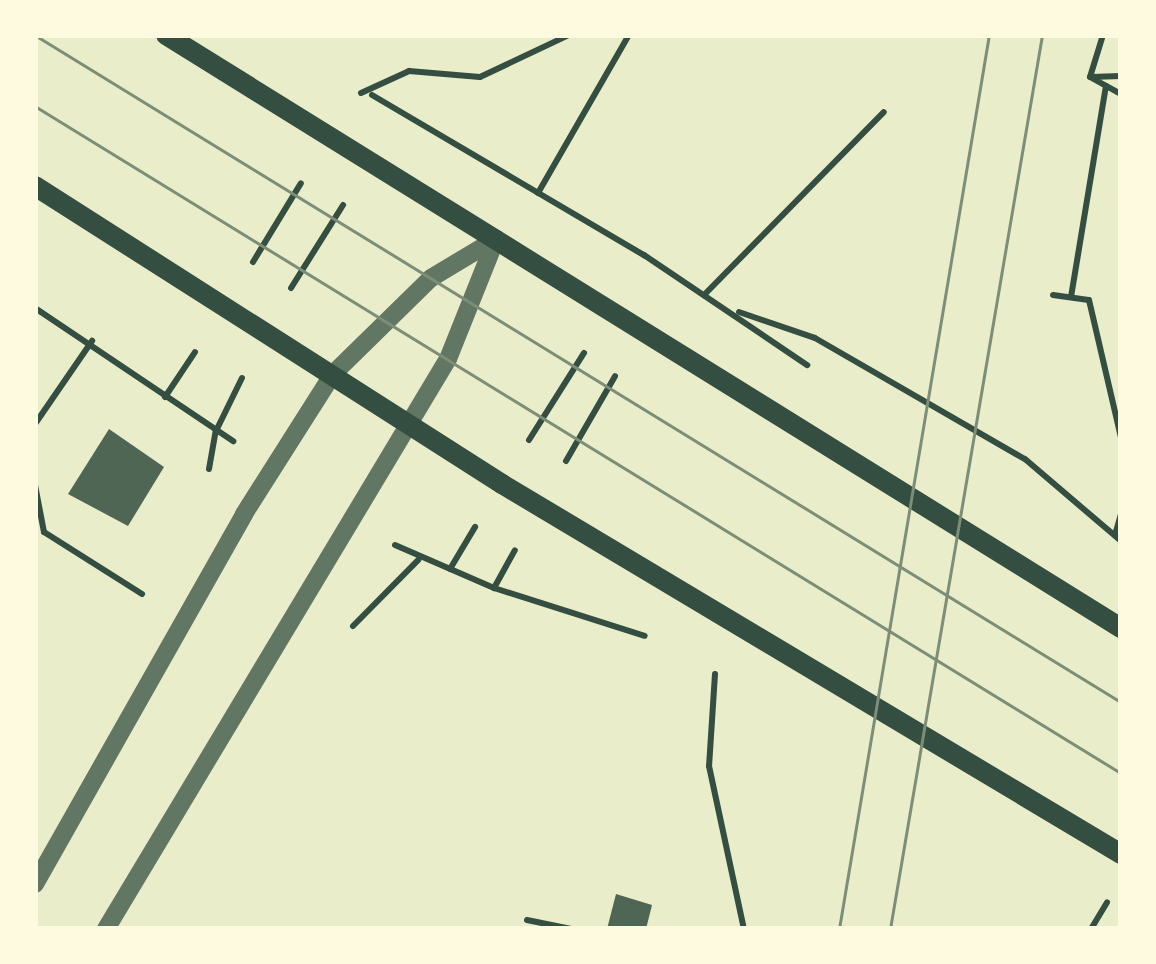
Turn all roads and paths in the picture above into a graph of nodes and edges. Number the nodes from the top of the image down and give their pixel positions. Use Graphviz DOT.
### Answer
graph roads {
  1 [pos="166,35"];
  2 [pos="568,35"];
  3 [pos="629,35"];
  4 [pos="1104,35"];
  5 [pos="1121,76"];
  6 [pos="1090,77"];
  7 [pos="347,82"];
  8 [pos="1106,86"];
  9 [pos="362,91"];
  10 [pos="1121,94"];
  11 [pos="407,111"];
  12 [pos="884,112"];
  13 [pos="330,139"];
  14 [pos="369,164"];
  15 [pos="35,186"];
  16 [pos="538,193"];
  17 [pos="496,239"];
  18 [pos="644,255"];
  19 [pos="674,274"];
  20 [pos="705,294"];
  21 [pos="1052,295"];
  22 [pos="1072,297"];
  23 [pos="225,307"];
  24 [pos="35,308"];
  25 [pos="609,312"];
  26 [pos="264,332"];
  27 [pos="641,332"];
  28 [pos="92,341"];
  29 [pos="333,374"];
  30 [pos="165,396"];
  31 [pos="410,420"];
  32 [pos="35,424"];
  33 [pos="1121,437"];
  34 [pos="502,484"];
  35 [pos="35,486"];
  36 [pos="540,506"];
  37 [pos="1121,514"];
  38 [pos="1118,538"];
  39 [pos="450,568"];
  40 [pos="494,588"];
  41 [pos="156,603"];
  42 [pos="1121,628"];
  43 [pos="716,663"];
  44 [pos="1121,854"];
  45 [pos="35,884"];
  46 [pos="1108,901"];
  47 [pos="527,920"];
  48 [pos="106,929"];
  49 [pos="571,929"];
  50 [pos="744,929"];
  51 [pos="1091,929"];
  1 -- 13 [label="main road"];
  2 -- 9 [label="path"];
  3 -- 16 [label="path"];
  4 -- 6 [label="path"];
  5 -- 6 [label="path"];
  6 -- 8 [label="path"];
  7 -- 9 [label="path"];
  8 -- 10 [label="path"];
  8 -- 22 [label="path"];
  9 -- 11 [label="path"];
  9 -- 13 [label="path"];
  11 -- 14 [label="path"];
  11 -- 16 [label="path"];
  12 -- 20 [label="path"];
  13 -- 14 [label="main road"];
  13 -- 23 [label="path"];
  14 -- 17 [label="main road"];
  14 -- 26 [label="path"];
  15 -- 23 [label="main road"];
  16 -- 18 [label="path"];
  17 -- 25 [label="main road"];
  17 -- 29 [label="street"];
  17 -- 31 [label="street"];
  18 -- 19 [label="path"];
  18 -- 25 [label="path"];
  19 -- 20 [label="path"];
  19 -- 27 [label="path"];
  20 -- 38 [label="path"];
  21 -- 22 [label="path"];
  22 -- 33 [label="path"];
  23 -- 26 [label="main road"];
  23 -- 30 [label="path"];
  24 -- 28 [label="path"];
  25 -- 27 [label="main road"];
  25 -- 34 [label="path"];
  26 -- 29 [label="main road"];
  26 -- 30 [label="path"];
  27 -- 36 [label="path"];
  27 -- 42 [label="main road"];
  28 -- 30 [label="path"];
  28 -- 32 [label="path"];
  29 -- 31 [label="main road"];
  29 -- 45 [label="street"];
  31 -- 34 [label="main road"];
  31 -- 48 [label="street"];
  34 -- 36 [label="main road"];
  34 -- 39 [label="path"];
  35 -- 41 [label="path"];
  36 -- 40 [label="path"];
  36 -- 44 [label="main road"];
  37 -- 38 [label="path"];
  43 -- 50 [label="path"];
  46 -- 51 [label="path"];
  47 -- 49 [label="path"];
}
